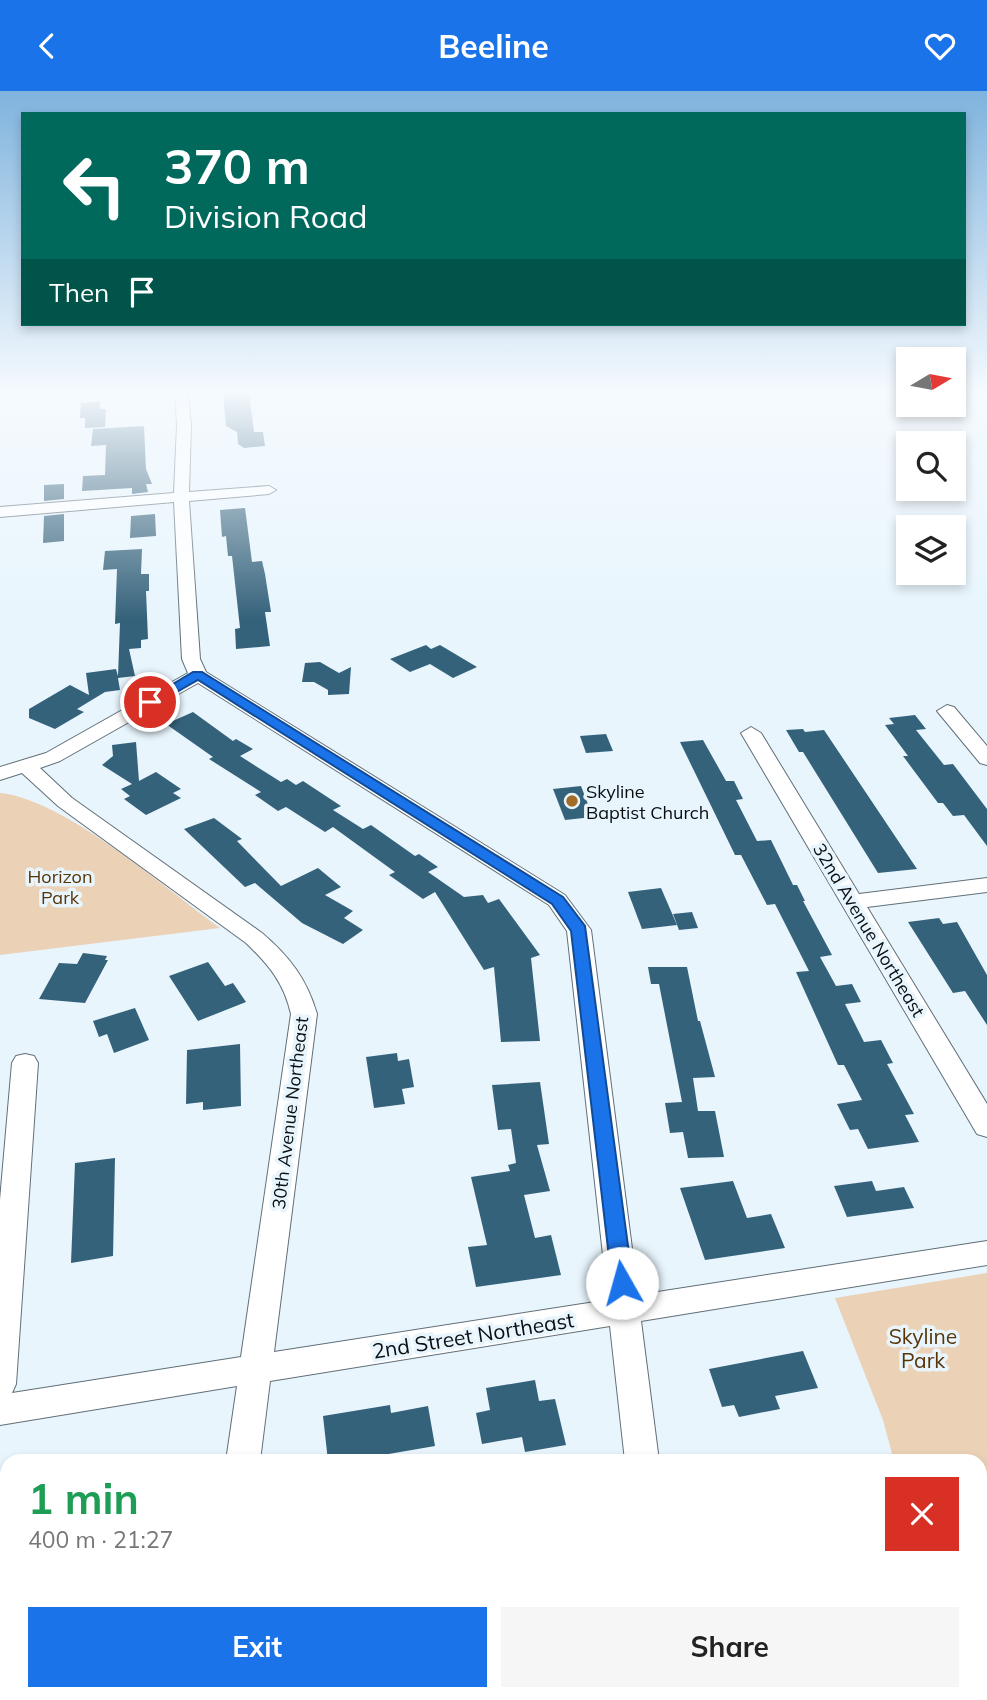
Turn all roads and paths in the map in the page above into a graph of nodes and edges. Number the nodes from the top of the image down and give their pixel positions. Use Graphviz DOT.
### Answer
graph roads {
  1 [pos="182,468"];
  2 [pos="269,490"];
  3 [pos="181,497"];
  4 [pos="0,512"];
  5 [pos="198,675"];
  6 [pos="947,711"];
  7 [pos="751,733"];
  8 [pos="987,759"];
  9 [pos="27,767"];
  10 [pos="0,774"];
  11 [pos="987,885"];
  12 [pos="853,902"];
  13 [pos="25,1063"];
  14 [pos="987,1127"];
  15 [pos="987,1253"];
  16 [pos="626,1310"];
  17 [pos="257,1370"];
  18 [pos="0,1384"];
  19 [pos="0,1410"];
  20 [pos="244,1454"];
  21 [pos="641,1454"];
  1 -- 3 [label="street"];
  2 -- 3 [label="street"];
  3 -- 4 [label="street"];
  3 -- 5 [label="street"];
  5 -- 9 [label="street"];
  5 -- 16 [label="street"];
  6 -- 8 [label="street"];
  7 -- 12 [label="street, 32nd Avenue Northeast"];
  9 -- 10 [label="street"];
  9 -- 17 [label="street, 30th Avenue Northeast"];
  11 -- 12 [label="street"];
  12 -- 14 [label="street, 32nd Avenue Northeast"];
  13 -- 18 [label="street"];
  15 -- 16 [label="street, 2nd Street Northeast"];
  16 -- 17 [label="street, 2nd Street Northeast"];
  16 -- 21 [label="street"];
  17 -- 19 [label="street, 2nd Street Northeast"];
  17 -- 20 [label="street, 30th Avenue Northeast"];
}
